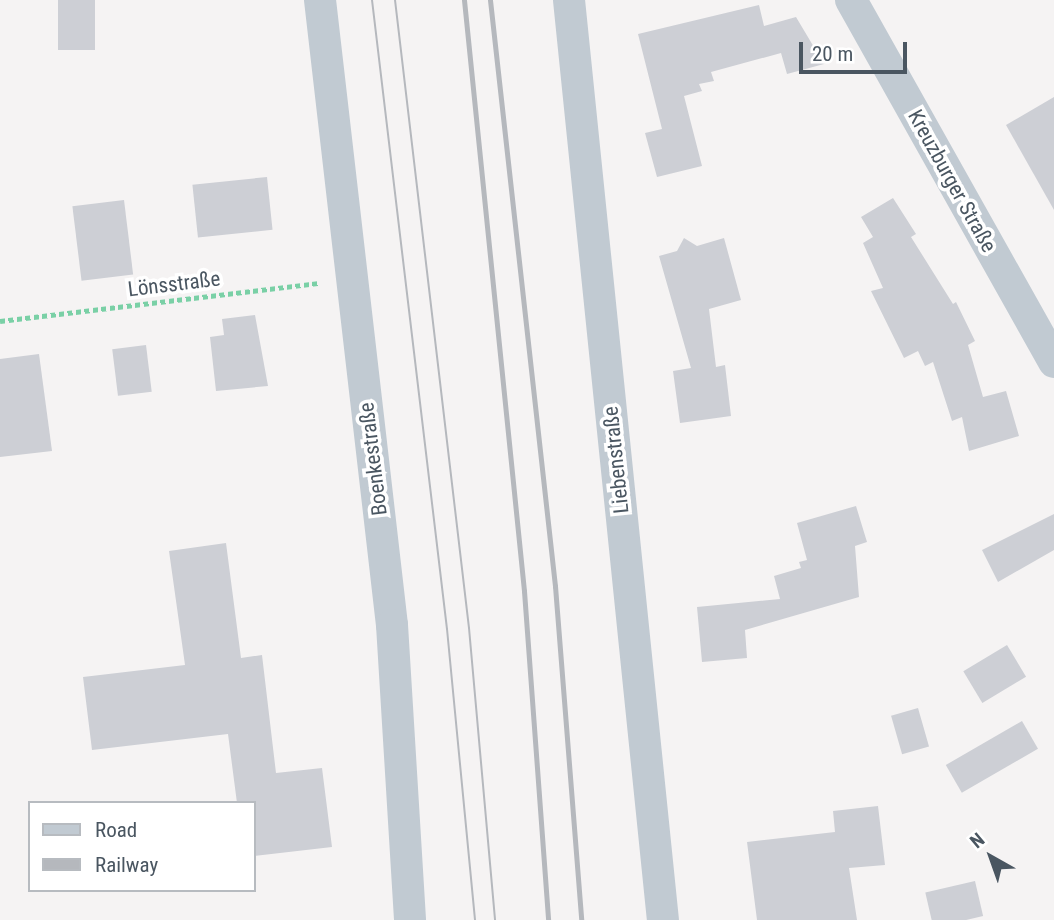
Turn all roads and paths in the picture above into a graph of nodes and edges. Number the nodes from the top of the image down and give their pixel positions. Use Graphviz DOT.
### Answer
graph roads {
  1 [pos="320,0"];
  2 [pos="569,0"];
  3 [pos="851,0"];
  4 [pos="352,279"];
  5 [pos="0,321"];
  6 [pos="1054,362"];
  7 [pos="410,920"];
  8 [pos="663,920"];
  1 -- 4 [label="street, Boenkestraße"];
  2 -- 8 [label="street, Liebenstraße"];
  3 -- 6 [label="street, Kreuzburger Straße"];
  4 -- 5 [label="path, Lönsstraße"];
  4 -- 7 [label="street, Boenkestraße"];
}
